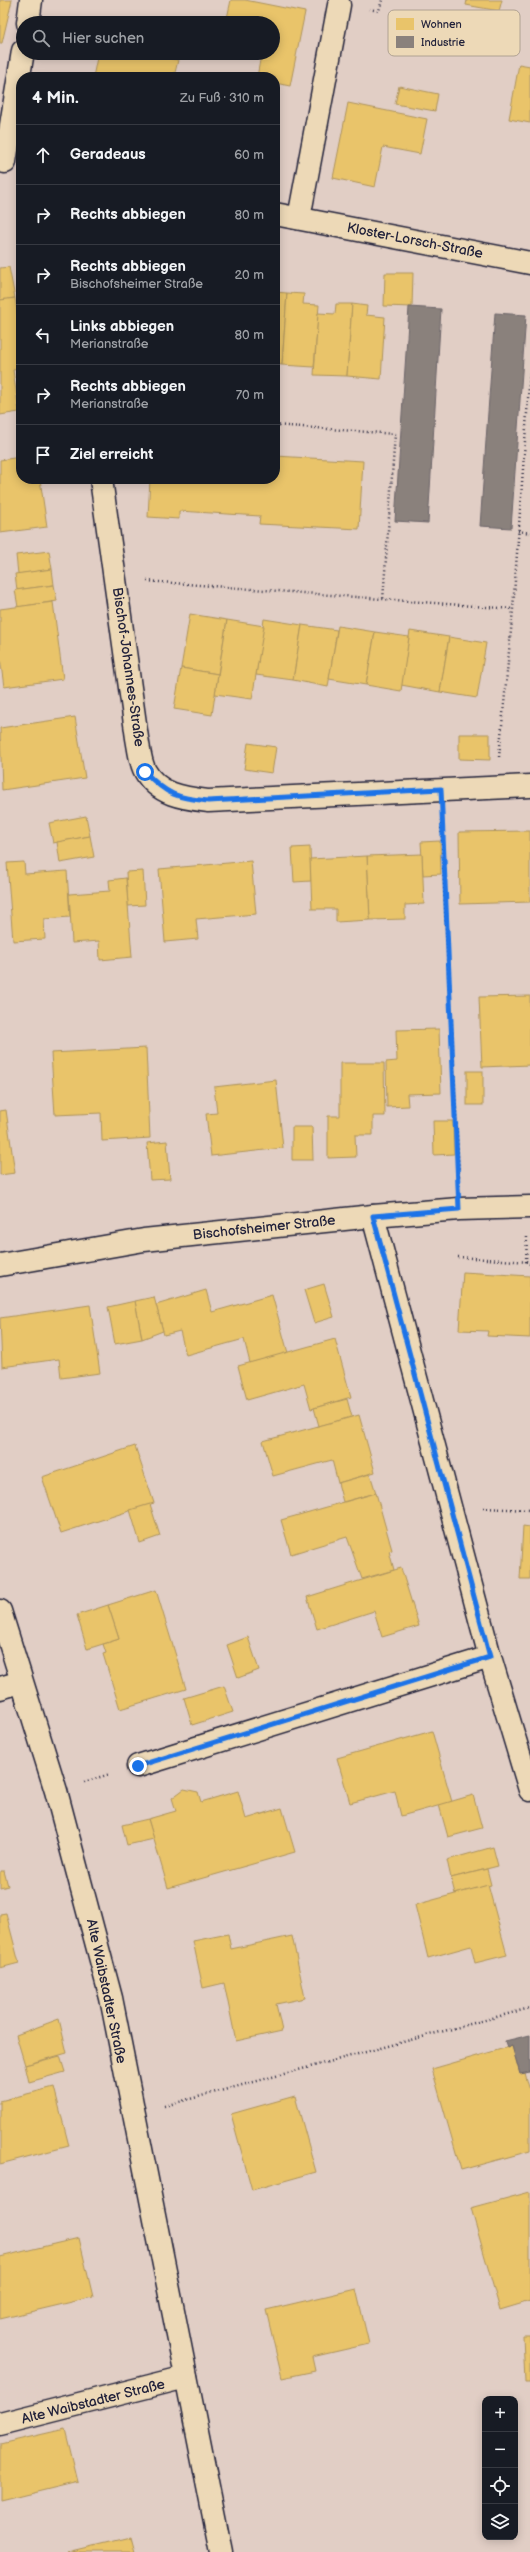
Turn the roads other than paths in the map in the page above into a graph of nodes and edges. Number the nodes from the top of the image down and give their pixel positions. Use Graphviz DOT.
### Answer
graph roads {
  1 [pos="31,0"];
  2 [pos="339,5"];
  3 [pos="29,16"];
  4 [pos="22,60"];
  5 [pos="20,72"];
  6 [pos="16,107"];
  7 [pos="9,163"];
  8 [pos="280,215"];
  9 [pos="299,218"];
  10 [pos="530,263"];
  11 [pos="103,484"];
  12 [pos="530,786"];
  13 [pos="530,1207"];
  14 [pos="373,1216"];
  15 [pos="0,1265"];
  16 [pos="0,1611"];
  17 [pos="490,1657"];
  18 [pos="21,1682"];
  19 [pos="0,1688"];
  20 [pos="138,1766"];
  21 [pos="530,1790"];
  22 [pos="186,2377"];
  23 [pos="0,2424"];
  24 [pos="221,2552"];
  1 -- 3 [label="street"];
  2 -- 9 [label="street"];
  4 -- 5 [label="street"];
  6 -- 7 [label="street"];
  8 -- 9 [label="street, Kloster-Lorsch-Straße"];
  9 -- 10 [label="street, Kloster-Lorsch-Straße"];
  11 -- 12 [label="street, Bischof-Johannes-Straße"];
  13 -- 14 [label="street, Bischofsheimer Straße"];
  14 -- 15 [label="street, Bischofsheimer Straße"];
  14 -- 17 [label="street"];
  16 -- 18 [label="street, Alte Waibstadter Straße"];
  17 -- 20 [label="street"];
  17 -- 21 [label="street"];
  18 -- 19 [label="street"];
  18 -- 22 [label="street, Alte Waibstadter Straße"];
  22 -- 23 [label="street, Alte Waibstadter Straße"];
  22 -- 24 [label="street, Alte Waibstadter Straße"];
}
